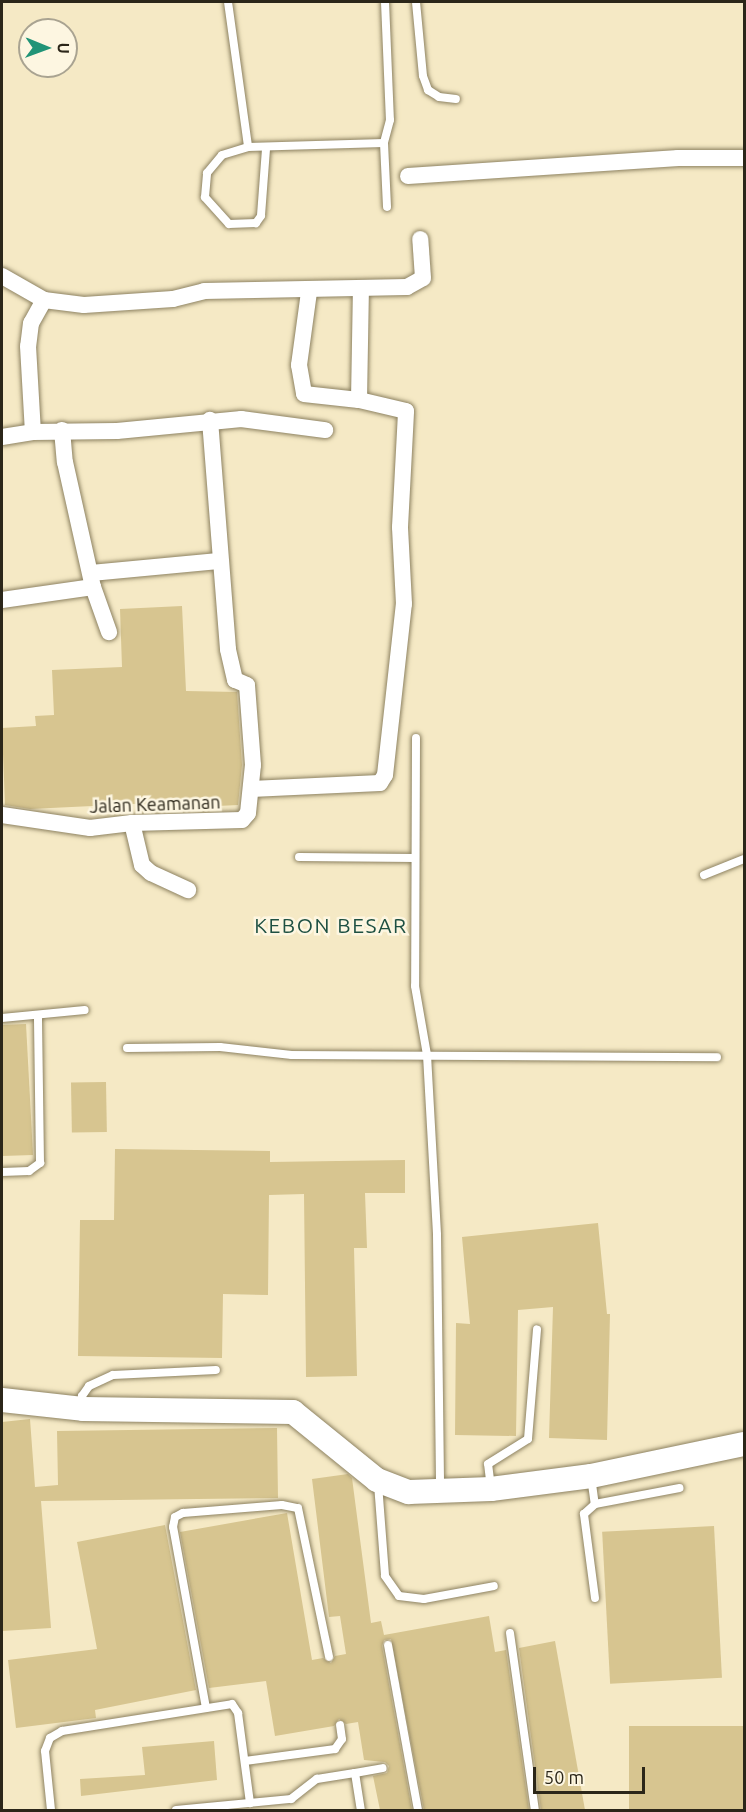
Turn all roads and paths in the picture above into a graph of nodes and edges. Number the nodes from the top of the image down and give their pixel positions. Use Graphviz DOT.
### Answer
graph roads {
  1 [pos="228,2"];
  2 [pos="385,2"];
  3 [pos="416,2"];
  4 [pos="456,99"];
  5 [pos="384,143"];
  6 [pos="248,147"];
  7 [pos="266,149"];
  8 [pos="744,158"];
  9 [pos="408,176"];
  10 [pos="387,207"];
  11 [pos="420,239"];
  12 [pos="2,276"];
  13 [pos="361,290"];
  14 [pos="309,292"];
  15 [pos="44,300"];
  16 [pos="359,400"];
  17 [pos="210,420"];
  18 [pos="62,430"];
  19 [pos="325,430"];
  20 [pos="33,432"];
  21 [pos="2,437"];
  22 [pos="218,561"];
  23 [pos="92,580"];
  24 [pos="2,600"];
  25 [pos="109,632"];
  26 [pos="416,738"];
  27 [pos="251,789"];
  28 [pos="2,815"];
  29 [pos="132,823"];
  30 [pos="299,857"];
  31 [pos="415,858"];
  32 [pos="744,859"];
  33 [pos="704,875"];
  34 [pos="188,890"];
  35 [pos="85,1010"];
  36 [pos="38,1017"];
  37 [pos="2,1018"];
  38 [pos="127,1048"];
  39 [pos="427,1055"];
  40 [pos="717,1057"];
  41 [pos="2,1172"];
  42 [pos="537,1329"];
  43 [pos="216,1370"];
  44 [pos="2,1400"];
  45 [pos="83,1409"];
  46 [pos="744,1444"];
  47 [pos="591,1476"];
  48 [pos="377,1480"];
  49 [pos="680,1488"];
  50 [pos="491,1489"];
  51 [pos="440,1493"];
  52 [pos="595,1504"];
  53 [pos="494,1586"];
  54 [pos="595,1598"];
  55 [pos="510,1633"];
  56 [pos="388,1645"];
  57 [pos="329,1657"];
  58 [pos="206,1708"];
  59 [pos="340,1725"];
  60 [pos="245,1761"];
  61 [pos="383,1768"];
  62 [pos="355,1773"];
  63 [pos="250,1803"];
  64 [pos="51,1810"];
  65 [pos="176,1810"];
  66 [pos="361,1810"];
  67 [pos="418,1810"];
  68 [pos="536,1810"];
  1 -- 6 [label="lane"];
  2 -- 5 [label="lane"];
  3 -- 4 [label="lane"];
  5 -- 7 [label="lane"];
  5 -- 10 [label="lane"];
  6 -- 7 [label="lane"];
  6 -- 7 [label="lane"];
  8 -- 9 [label="street"];
  11 -- 13 [label="street"];
  12 -- 15 [label="street"];
  13 -- 14 [label="street"];
  13 -- 16 [label="street"];
  14 -- 15 [label="street"];
  14 -- 16 [label="street"];
  15 -- 20 [label="street"];
  16 -- 27 [label="street"];
  17 -- 18 [label="street"];
  17 -- 19 [label="street"];
  17 -- 22 [label="street"];
  18 -- 20 [label="street"];
  18 -- 23 [label="street"];
  20 -- 21 [label="street"];
  22 -- 23 [label="street"];
  22 -- 27 [label="street"];
  23 -- 24 [label="street"];
  23 -- 25 [label="street"];
  26 -- 31 [label="lane"];
  27 -- 29 [label="street, Jalan Keamanan"];
  28 -- 29 [label="street, Jalan Keamanan"];
  29 -- 34 [label="street"];
  30 -- 31 [label="lane"];
  31 -- 39 [label="lane"];
  32 -- 33 [label="lane"];
  35 -- 36 [label="lane"];
  36 -- 37 [label="lane"];
  36 -- 41 [label="lane"];
  38 -- 39 [label="lane"];
  39 -- 40 [label="lane"];
  39 -- 51 [label="lane"];
  42 -- 50 [label="lane"];
  43 -- 45 [label="lane"];
  44 -- 45 [label="street"];
  45 -- 48 [label="street"];
  46 -- 47 [label="street"];
  47 -- 50 [label="street"];
  47 -- 52 [label="lane"];
  48 -- 51 [label="street"];
  48 -- 53 [label="lane"];
  49 -- 52 [label="lane"];
  50 -- 51 [label="street"];
  52 -- 54 [label="lane"];
  55 -- 68 [label="lane"];
  56 -- 67 [label="lane"];
  57 -- 58 [label="lane"];
  58 -- 60 [label="lane"];
  58 -- 64 [label="lane"];
  59 -- 60 [label="lane"];
  60 -- 63 [label="lane"];
  61 -- 62 [label="lane"];
  62 -- 63 [label="lane"];
  62 -- 66 [label="lane"];
  63 -- 65 [label="lane"];
}
